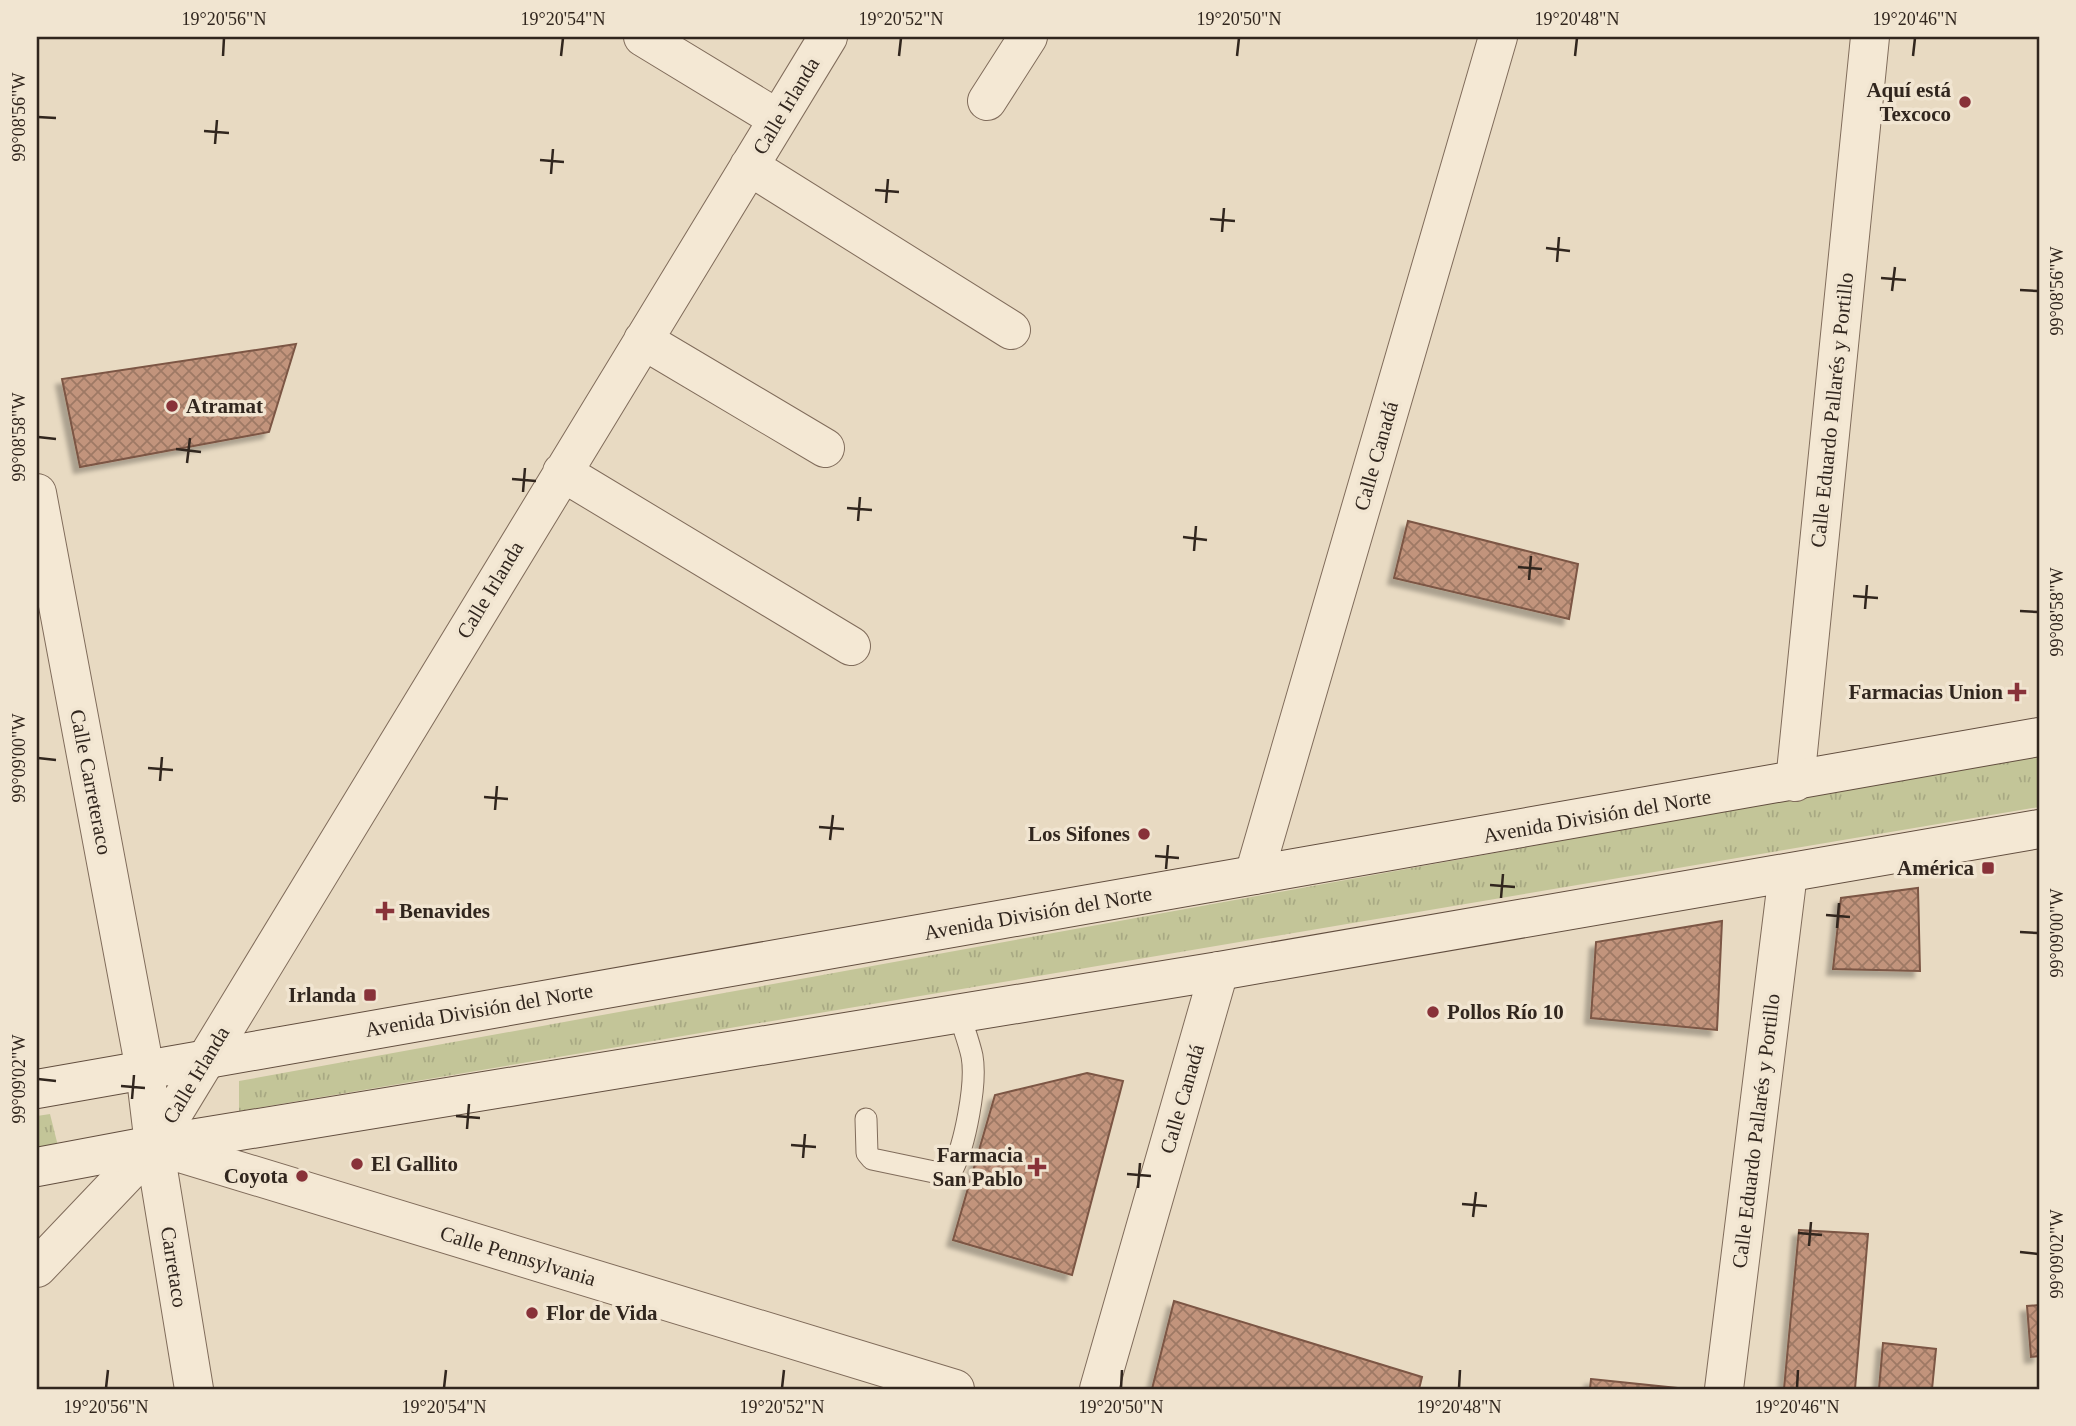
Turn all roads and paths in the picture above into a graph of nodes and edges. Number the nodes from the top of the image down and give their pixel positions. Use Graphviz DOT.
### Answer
graph roads {
  1 [pos="643,37"];
  2 [pos="828,37"];
  3 [pos="1028,37"];
  4 [pos="1499,37"];
  5 [pos="1870,37"];
  6 [pos="987,101"];
  7 [pos="778,119"];
  8 [pos="749,166"];
  9 [pos="1011,330"];
  10 [pos="643,340"];
  11 [pos="825,448"];
  12 [pos="562,472"];
  13 [pos="37,493"];
  14 [pos="42,550"];
  15 [pos="851,646"];
  16 [pos="2039,737"];
  17 [pos="1795,782"];
  18 [pos="2039,829"];
  19 [pos="1788,873"];
  20 [pos="1254,875"];
  21 [pos="1219,971"];
  22 [pos="959,1013"];
  23 [pos="205,1059"];
  24 [pos="145,1070"];
  25 [pos="37,1090"];
  26 [pos="866,1119"];
  27 [pos="154,1145"];
  28 [pos="37,1167"];
  29 [pos="37,1268"];
  30 [pos="194,1389"];
  31 [pos="955,1389"];
  32 [pos="1099,1389"];
  33 [pos="1724,1389"];
  1 -- 7 [label="street"];
  2 -- 7 [label="street, Calle Irlanda"];
  3 -- 6 [label="street"];
  4 -- 20 [label="street, Calle Canadá"];
  5 -- 17 [label="street, Calle Eduardo Pallarés y Portillo"];
  7 -- 8 [label="street, Calle Irlanda"];
  8 -- 9 [label="street"];
  8 -- 10 [label="street, Calle Irlanda"];
  10 -- 11 [label="street"];
  10 -- 12 [label="street, Calle Irlanda"];
  12 -- 15 [label="street"];
  12 -- 23 [label="street, Calle Irlanda"];
  13 -- 14 [label="street, Calle Carreteraco"];
  14 -- 24 [label="street, Calle Carreteraco"];
  16 -- 17 [label="street, Avenida División del Norte"];
  17 -- 20 [label="street, Avenida División del Norte"];
  18 -- 19 [label="street"];
  19 -- 21 [label="street"];
  19 -- 33 [label="street, Calle Eduardo Pallarés y Portillo"];
  20 -- 23 [label="street, Avenida División del Norte"];
  21 -- 22 [label="street"];
  21 -- 32 [label="street, Calle Canadá"];
  22 -- 26 [label="lane"];
  22 -- 27 [label="street"];
  23 -- 24 [label="street, Avenida División del Norte"];
  23 -- 27 [label="street, Calle Irlanda"];
  24 -- 25 [label="street, Avenida División del Norte"];
  24 -- 27 [label="street"];
  27 -- 28 [label="street"];
  27 -- 29 [label="street, Calle Irlanda"];
  27 -- 30 [label="street, Carretaco"];
  27 -- 31 [label="street, Calle Pennsylvania"];
}
